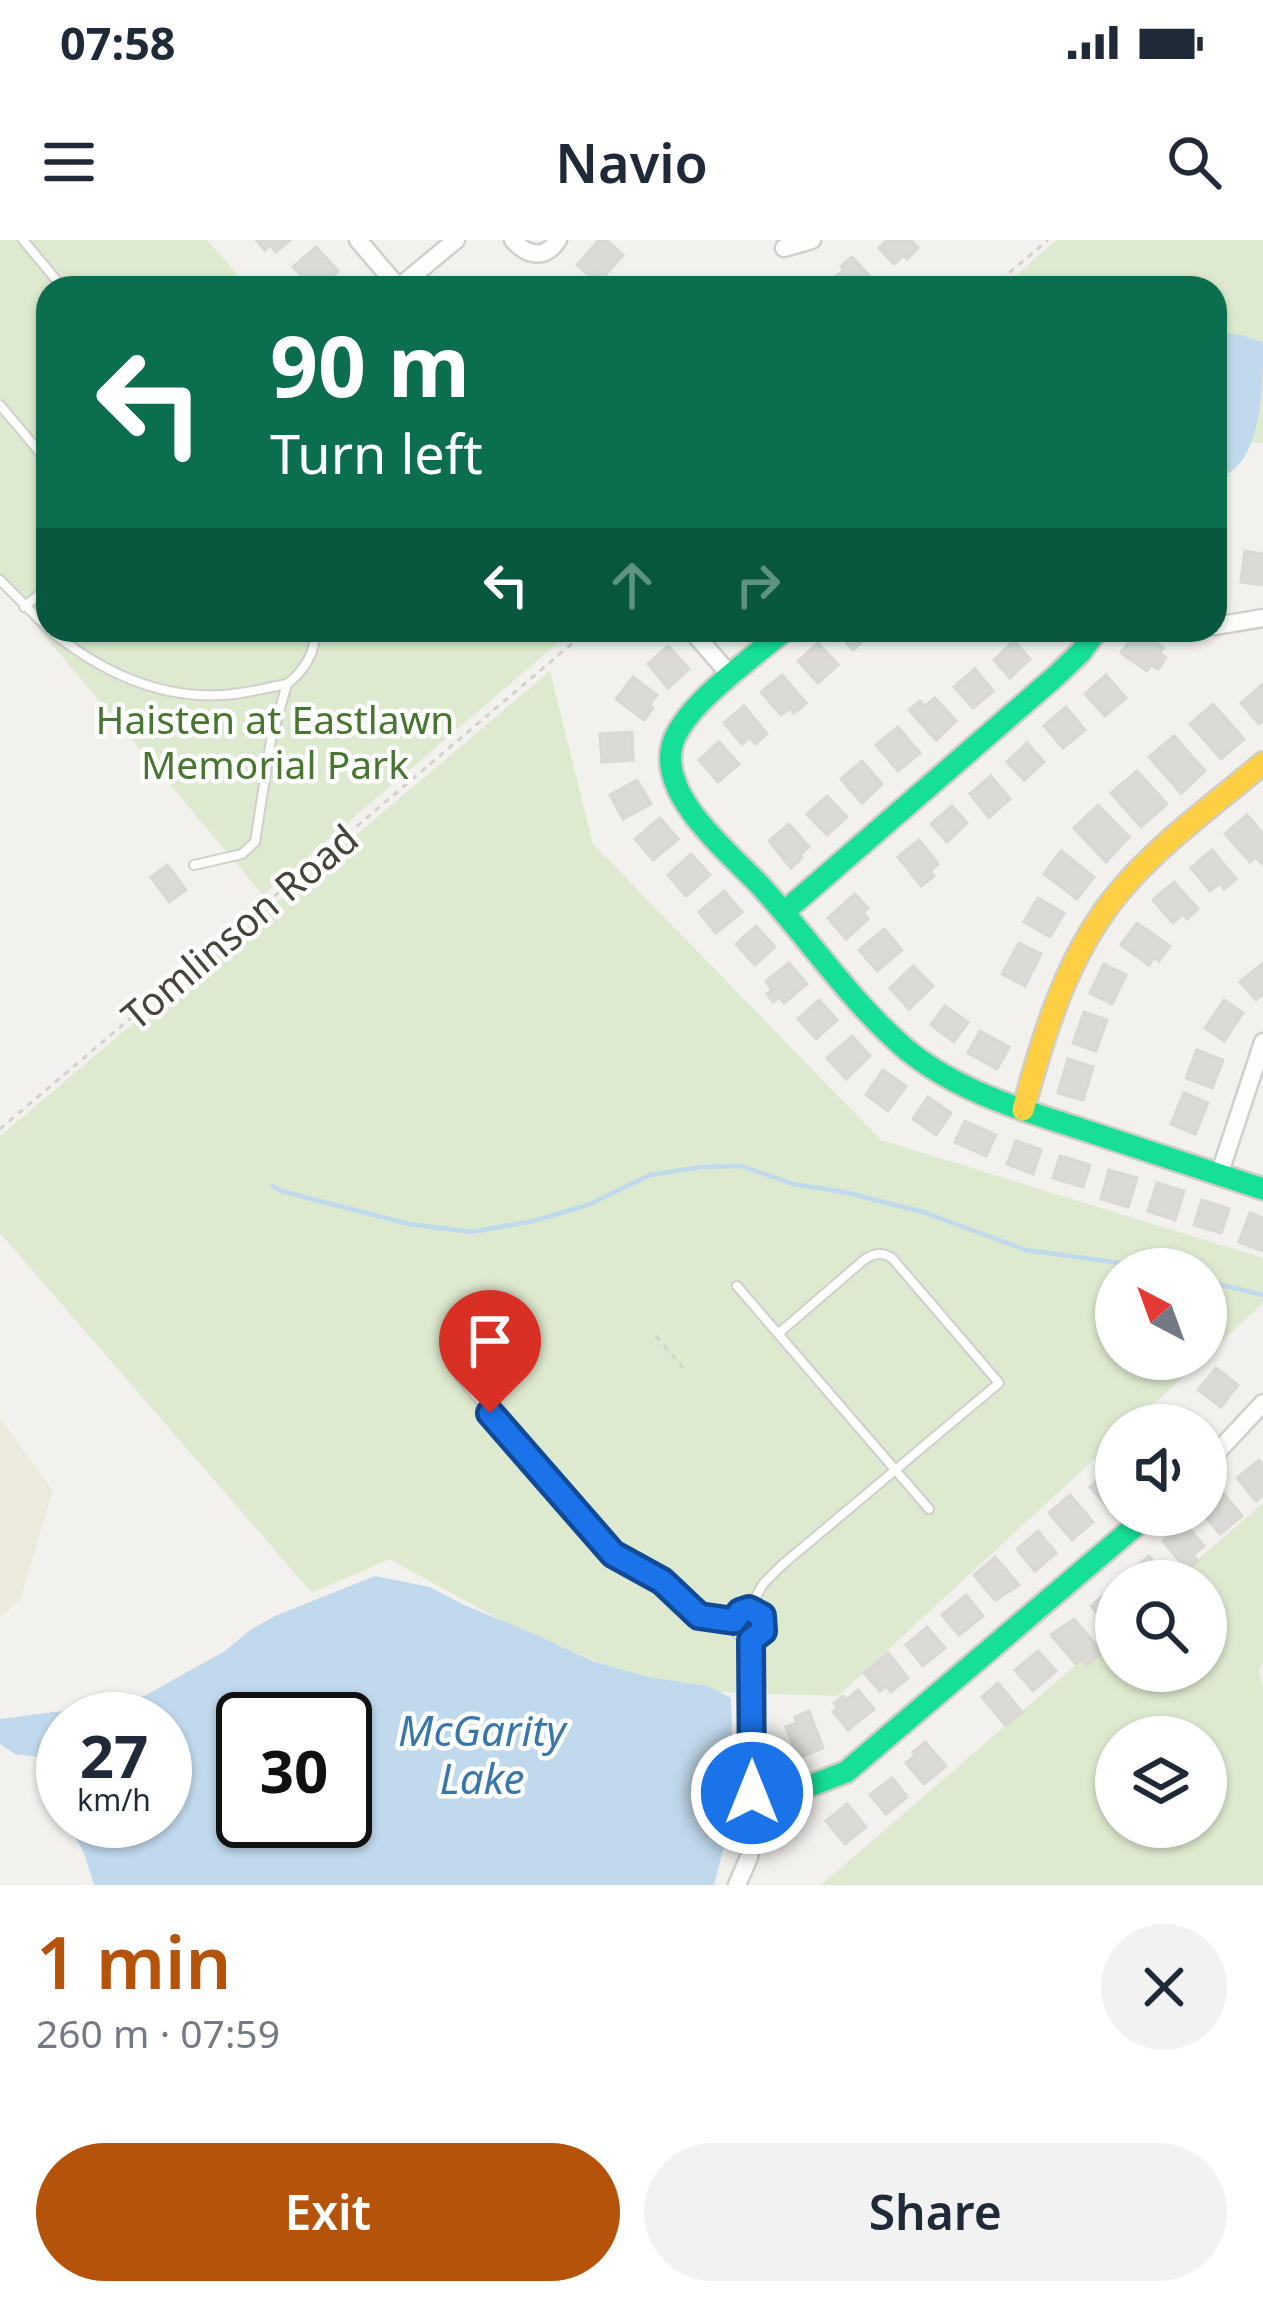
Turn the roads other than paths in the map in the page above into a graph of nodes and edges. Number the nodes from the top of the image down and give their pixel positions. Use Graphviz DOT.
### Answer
graph roads {
  1 [pos="23,240"];
  2 [pos="358,240"];
  3 [pos="456,240"];
  4 [pos="513,240"];
  5 [pos="558,240"];
  6 [pos="812,240"];
  7 [pos="784,248"];
  8 [pos="53,276"];
  9 [pos="389,276"];
  10 [pos="413,276"];
  11 [pos="0,404"];
  12 [pos="36,448"];
  13 [pos="0,580"];
  14 [pos="36,596"];
  15 [pos="24,607"];
  16 [pos="36,618"];
  17 [pos="1263,618"];
  18 [pos="1227,624"];
  19 [pos="65,642"];
  20 [pos="313,642"];
  21 [pos="702,642"];
  22 [pos="771,642"];
  23 [pos="1087,642"];
  24 [pos="732,676"];
  25 [pos="287,684"];
  26 [pos="1263,763"];
  27 [pos="194,865"];
  28 [pos="784,912"];
  29 [pos="1263,1042"];
  30 [pos="1023,1110"];
  31 [pos="1219,1175"];
  32 [pos="1263,1190"];
  33 [pos="737,1286"];
  34 [pos="779,1334"];
  35 [pos="460,1377"];
  36 [pos="1263,1402"];
  37 [pos="1227,1441"];
  38 [pos="895,1470"];
  39 [pos="929,1509"];
  40 [pos="1123,1536"];
  41 [pos="749,1609"];
  42 [pos="734,1621"];
  43 [pos="751,1640"];
  44 [pos="752,1793"];
  45 [pos="737,1885"];
  1 -- 8 [label="lane"];
  2 -- 9 [label="street"];
  3 -- 10 [label="street"];
  4 -- 5 [label="street"];
  6 -- 7 [label="street"];
  11 -- 12 [label="lane"];
  13 -- 15 [label="lane"];
  14 -- 15 [label="lane"];
  15 -- 16 [label="lane"];
  17 -- 18 [label="street"];
  19 -- 25 [label="lane"];
  20 -- 25 [label="lane"];
  21 -- 24 [label="street"];
  22 -- 24 [label="street"];
  23 -- 28 [label="street"];
  24 -- 28 [label="street"];
  25 -- 27 [label="lane"];
  26 -- 30 [label="street"];
  28 -- 30 [label="street"];
  29 -- 31 [label="street"];
  30 -- 31 [label="street"];
  31 -- 32 [label="street"];
  33 -- 34 [label="lane"];
  34 -- 38 [label="lane"];
  34 -- 38 [label="lane"];
  35 -- 42 [label="lane"];
  36 -- 37 [label="street"];
  38 -- 39 [label="lane"];
  38 -- 41 [label="lane"];
  40 -- 44 [label="street"];
  41 -- 42 [label="lane"];
  41 -- 43 [label="lane"];
  42 -- 43 [label="lane"];
  43 -- 44 [label="street"];
  44 -- 45 [label="street"];
}
